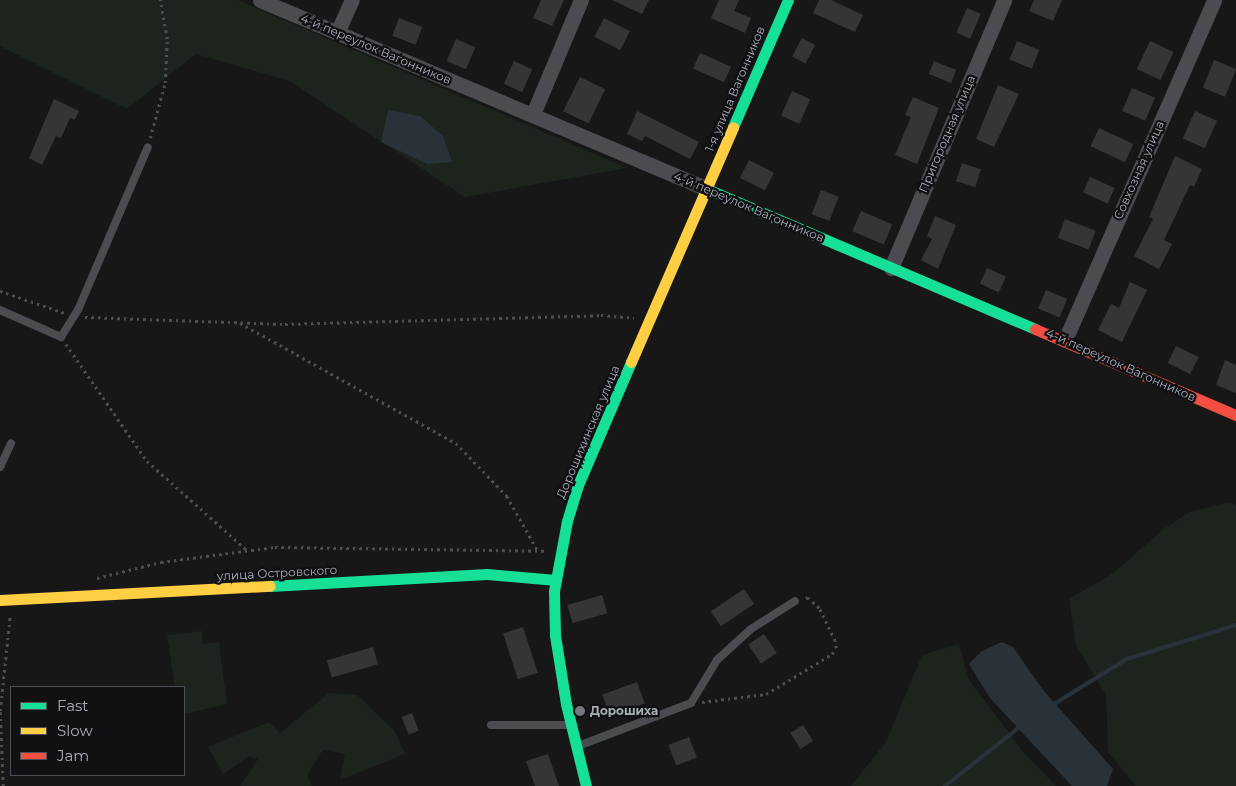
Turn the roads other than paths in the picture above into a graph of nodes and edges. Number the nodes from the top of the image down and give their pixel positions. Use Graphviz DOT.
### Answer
graph roads {
  1 [pos="260,0"];
  2 [pos="352,0"];
  3 [pos="581,0"];
  4 [pos="788,0"];
  5 [pos="1004,0"];
  6 [pos="1214,0"];
  7 [pos="337,33"];
  8 [pos="533,114"];
  9 [pos="148,147"];
  10 [pos="707,188"];
  11 [pos="891,268"];
  12 [pos="0,310"];
  13 [pos="1065,340"];
  14 [pos="1236,415"];
  15 [pos="11,442"];
  16 [pos="0,467"];
  17 [pos="556,580"];
  18 [pos="0,589"];
  19 [pos="15,599"];
  20 [pos="0,600"];
  21 [pos="795,601"];
  22 [pos="570,724"];
  23 [pos="491,725"];
  24 [pos="576,747"];
  25 [pos="586,786"];
  1 -- 7 [label="street, 4-й переулок Вагонников"];
  2 -- 7 [label="street"];
  3 -- 8 [label="street"];
  4 -- 10 [label="street, 1-я улица Вагонников"];
  5 -- 11 [label="street, Пригородная улица"];
  6 -- 13 [label="street, Совхозная улица"];
  7 -- 8 [label="street, 4-й переулок Вагонников"];
  8 -- 10 [label="street, 4-й переулок Вагонников"];
  9 -- 12 [label="lane"];
  10 -- 11 [label="street, 4-й переулок Вагонников"];
  10 -- 17 [label="street, Дорошихинская улица"];
  11 -- 13 [label="street, 4-й переулок Вагонников"];
  13 -- 14 [label="street, 4-й переулок Вагонников"];
  15 -- 16 [label="lane"];
  17 -- 19 [label="street, улица Островского"];
  17 -- 22 [label="street, Дорошихинская улица"];
  18 -- 19 [label="lane"];
  19 -- 20 [label="street, улица Островского"];
  21 -- 24 [label="lane"];
  22 -- 23 [label="lane"];
  22 -- 24 [label="street, Дорошихинская улица"];
  24 -- 25 [label="street, Дорошихинская улица"];
}
